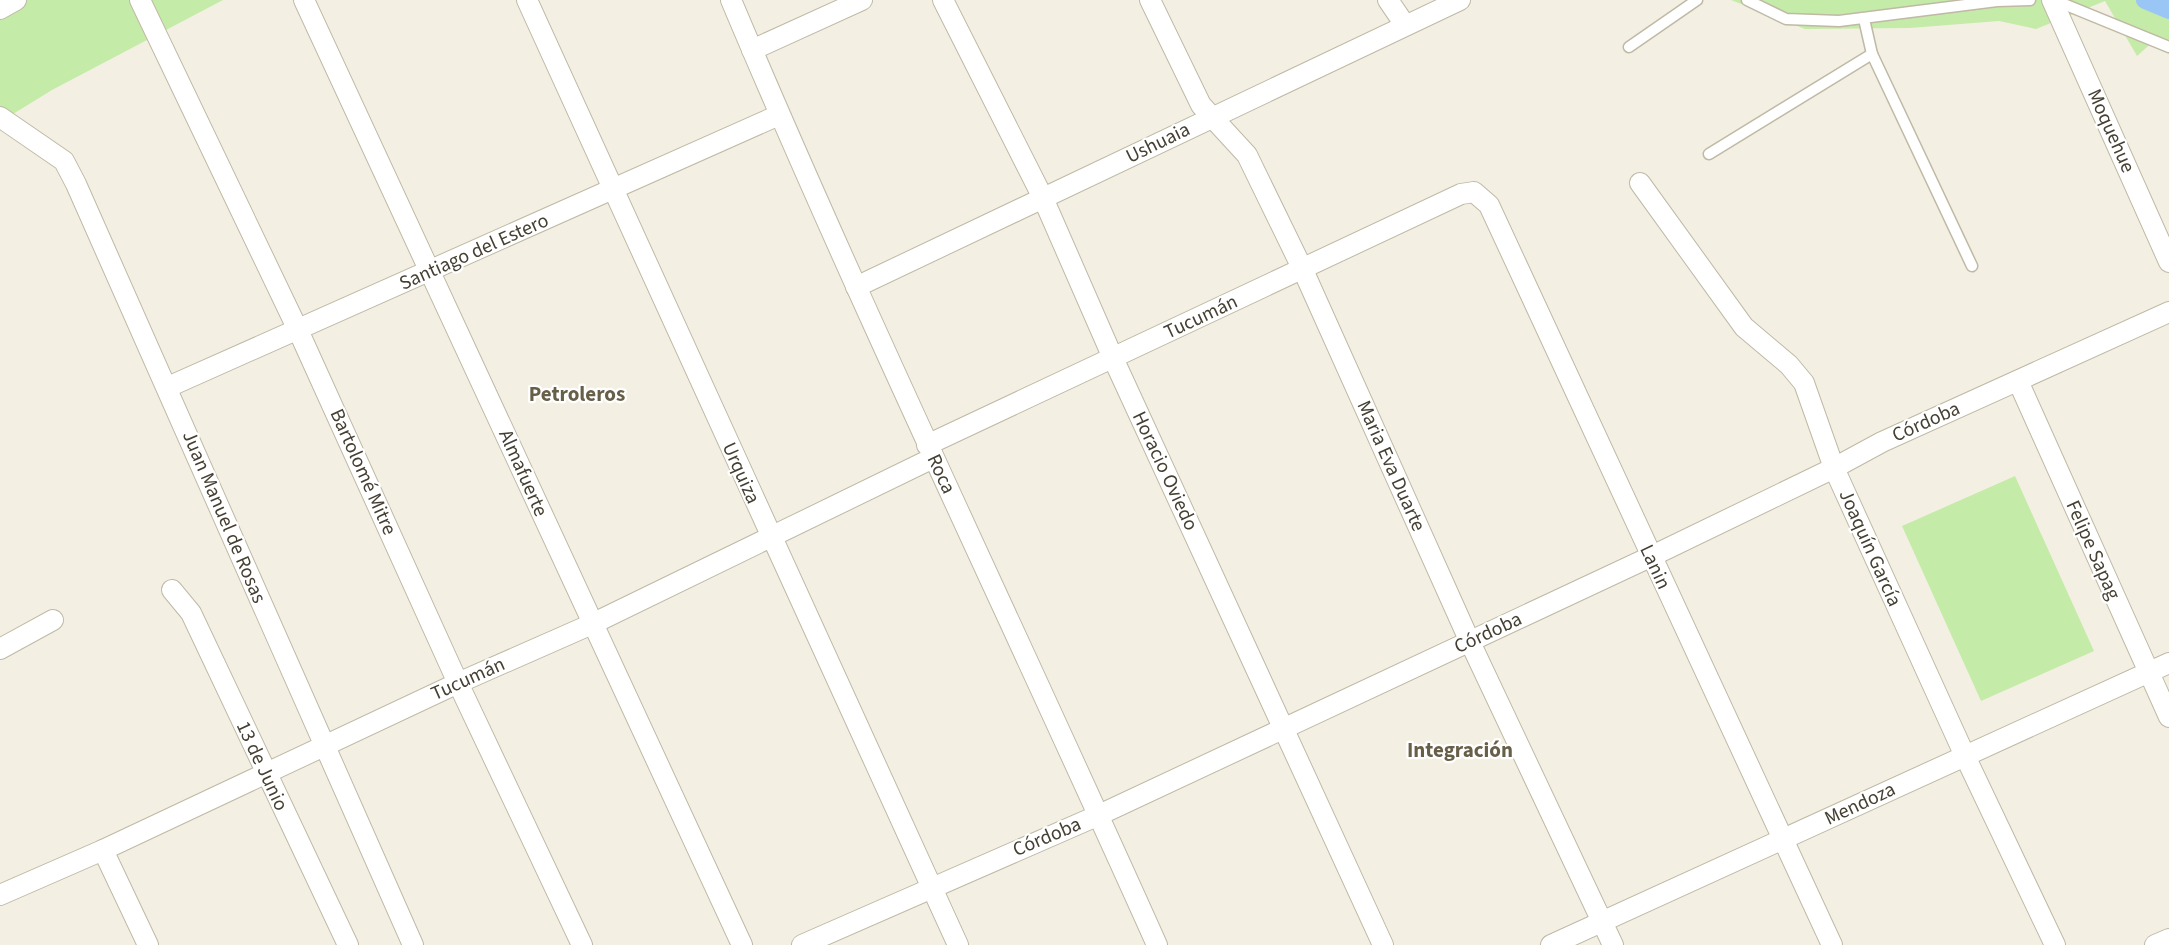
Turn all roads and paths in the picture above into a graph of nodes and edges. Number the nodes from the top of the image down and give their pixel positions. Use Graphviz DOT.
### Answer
graph roads {
  1 [pos="16,0"];
  2 [pos="140,0"];
  3 [pos="304,0"];
  4 [pos="527,0"];
  5 [pos="730,0"];
  6 [pos="862,0"];
  7 [pos="943,0"];
  8 [pos="1150,0"];
  9 [pos="1388,0"];
  10 [pos="1460,0"];
  11 [pos="1697,0"];
  12 [pos="1747,0"];
  13 [pos="2030,0"];
  14 [pos="2053,0"];
  15 [pos="0,9"];
  16 [pos="1864,19"];
  17 [pos="1406,25"];
  18 [pos="1629,47"];
  19 [pos="2169,47"];
  20 [pos="752,50"];
  21 [pos="1872,54"];
  22 [pos="779,115"];
  23 [pos="0,117"];
  24 [pos="1211,117"];
  25 [pos="1709,154"];
  26 [pos="1640,183"];
  27 [pos="614,190"];
  28 [pos="1474,192"];
  29 [pos="1043,198"];
  30 [pos="2169,262"];
  31 [pos="1972,266"];
  32 [pos="1303,270"];
  33 [pos="432,271"];
  34 [pos="856,287"];
  35 [pos="2169,312"];
  36 [pos="298,330"];
  37 [pos="1113,358"];
  38 [pos="2018,381"];
  39 [pos="168,387"];
  40 [pos="930,451"];
  41 [pos="1834,468"];
  42 [pos="770,537"];
  43 [pos="1650,557"];
  44 [pos="172,590"];
  45 [pos="53,620"];
  46 [pos="592,624"];
  47 [pos="1470,642"];
  48 [pos="0,649"];
  49 [pos="2169,663"];
  50 [pos="2147,673"];
  51 [pos="458,683"];
  52 [pos="2169,717"];
  53 [pos="1284,728"];
  54 [pos="323,747"];
  55 [pos="1965,756"];
  56 [pos="265,774"];
  57 [pos="1099,815"];
  58 [pos="1784,839"];
  59 [pos="103,850"];
  60 [pos="930,886"];
  61 [pos="0,895"];
  62 [pos="1602,922"];
  63 [pos="2169,939"];
  64 [pos="148,945"];
  65 [pos="348,945"];
  66 [pos="413,945"];
  67 [pos="582,945"];
  68 [pos="742,945"];
  69 [pos="802,945"];
  70 [pos="958,945"];
  71 [pos="1157,945"];
  72 [pos="1383,945"];
  73 [pos="1551,945"];
  74 [pos="1613,945"];
  75 [pos="1832,945"];
  76 [pos="2055,945"];
  77 [pos="2155,945"];
  1 -- 15 [label="street"];
  2 -- 36 [label="street, Bartolomé Mitre"];
  3 -- 33 [label="street, Almafuerte"];
  4 -- 27 [label="street, Urquiza"];
  5 -- 20 [label="street, Roca"];
  6 -- 20 [label="street"];
  7 -- 29 [label="street, Horacio Oviedo"];
  8 -- 24 [label="street, Maria Eva Duarte"];
  9 -- 17 [label="street"];
  10 -- 17 [label="street, Ushuaia"];
  11 -- 18 [label="lane"];
  12 -- 16 [label="lane"];
  13 -- 16 [label="lane"];
  14 -- 19 [label="lane"];
  14 -- 30 [label="street, Moquehue"];
  16 -- 21 [label="lane"];
  17 -- 24 [label="street, Ushuaia"];
  20 -- 22 [label="street, Roca"];
  21 -- 25 [label="lane"];
  21 -- 31 [label="lane"];
  22 -- 27 [label="street, Santiago del Estero"];
  22 -- 34 [label="street, Roca"];
  23 -- 39 [label="street, Juan Manuel de Rosas"];
  24 -- 29 [label="street, Ushuaia"];
  24 -- 32 [label="street, Maria Eva Duarte"];
  26 -- 41 [label="street, Joaquín García"];
  27 -- 33 [label="street, Santiago del Estero"];
  27 -- 42 [label="street, Urquiza"];
  28 -- 32 [label="street, Tucumán"];
  28 -- 43 [label="street, Lanin"];
  29 -- 34 [label="street, Ushuaia"];
  29 -- 37 [label="street, Horacio Oviedo"];
  32 -- 37 [label="street, Tucumán"];
  32 -- 47 [label="street, Maria Eva Duarte"];
  33 -- 36 [label="street, Santiago del Estero"];
  33 -- 46 [label="street, Almafuerte"];
  34 -- 40 [label="street, Roca"];
  35 -- 38 [label="street, Córdoba"];
  36 -- 39 [label="street, Santiago del Estero"];
  36 -- 51 [label="street, Bartolomé Mitre"];
  37 -- 40 [label="street, Tucumán"];
  37 -- 53 [label="street, Horacio Oviedo"];
  38 -- 41 [label="street, Córdoba"];
  38 -- 50 [label="street, Felipe Sapag"];
  39 -- 54 [label="street, Juan Manuel de Rosas"];
  40 -- 42 [label="street, Tucumán"];
  40 -- 57 [label="street, Roca"];
  41 -- 43 [label="street, Córdoba"];
  41 -- 55 [label="street, Joaquín García"];
  42 -- 46 [label="street, Tucumán"];
  42 -- 60 [label="street, Urquiza"];
  43 -- 47 [label="street, Córdoba"];
  43 -- 58 [label="street, Lanin"];
  44 -- 56 [label="street, 13 de Junio"];
  45 -- 48 [label="street"];
  46 -- 51 [label="street, Tucumán"];
  46 -- 68 [label="street, Almafuerte"];
  47 -- 53 [label="street, Córdoba"];
  47 -- 62 [label="street, Maria Eva Duarte"];
  49 -- 50 [label="street, Mendoza"];
  50 -- 52 [label="street, Felipe Sapag"];
  50 -- 55 [label="street, Mendoza"];
  51 -- 54 [label="street, Tucumán"];
  51 -- 67 [label="street, Bartolomé Mitre"];
  53 -- 57 [label="street, Córdoba"];
  53 -- 72 [label="street, Horacio Oviedo"];
  54 -- 56 [label="street, Tucumán"];
  54 -- 66 [label="street, Juan Manuel de Rosas"];
  55 -- 58 [label="street, Mendoza"];
  55 -- 76 [label="street, Joaquín García"];
  56 -- 59 [label="street, Tucumán"];
  56 -- 65 [label="street, 13 de Junio"];
  57 -- 60 [label="street, Córdoba"];
  57 -- 71 [label="street, Roca"];
  58 -- 62 [label="street, Mendoza"];
  58 -- 75 [label="street, Lanin"];
  59 -- 61 [label="street, Tucumán"];
  59 -- 64 [label="street"];
  60 -- 69 [label="street, Córdoba"];
  60 -- 70 [label="street, Urquiza"];
  62 -- 73 [label="street, Mendoza"];
  62 -- 74 [label="street, Maria Eva Duarte"];
  63 -- 77 [label="street"];
}
